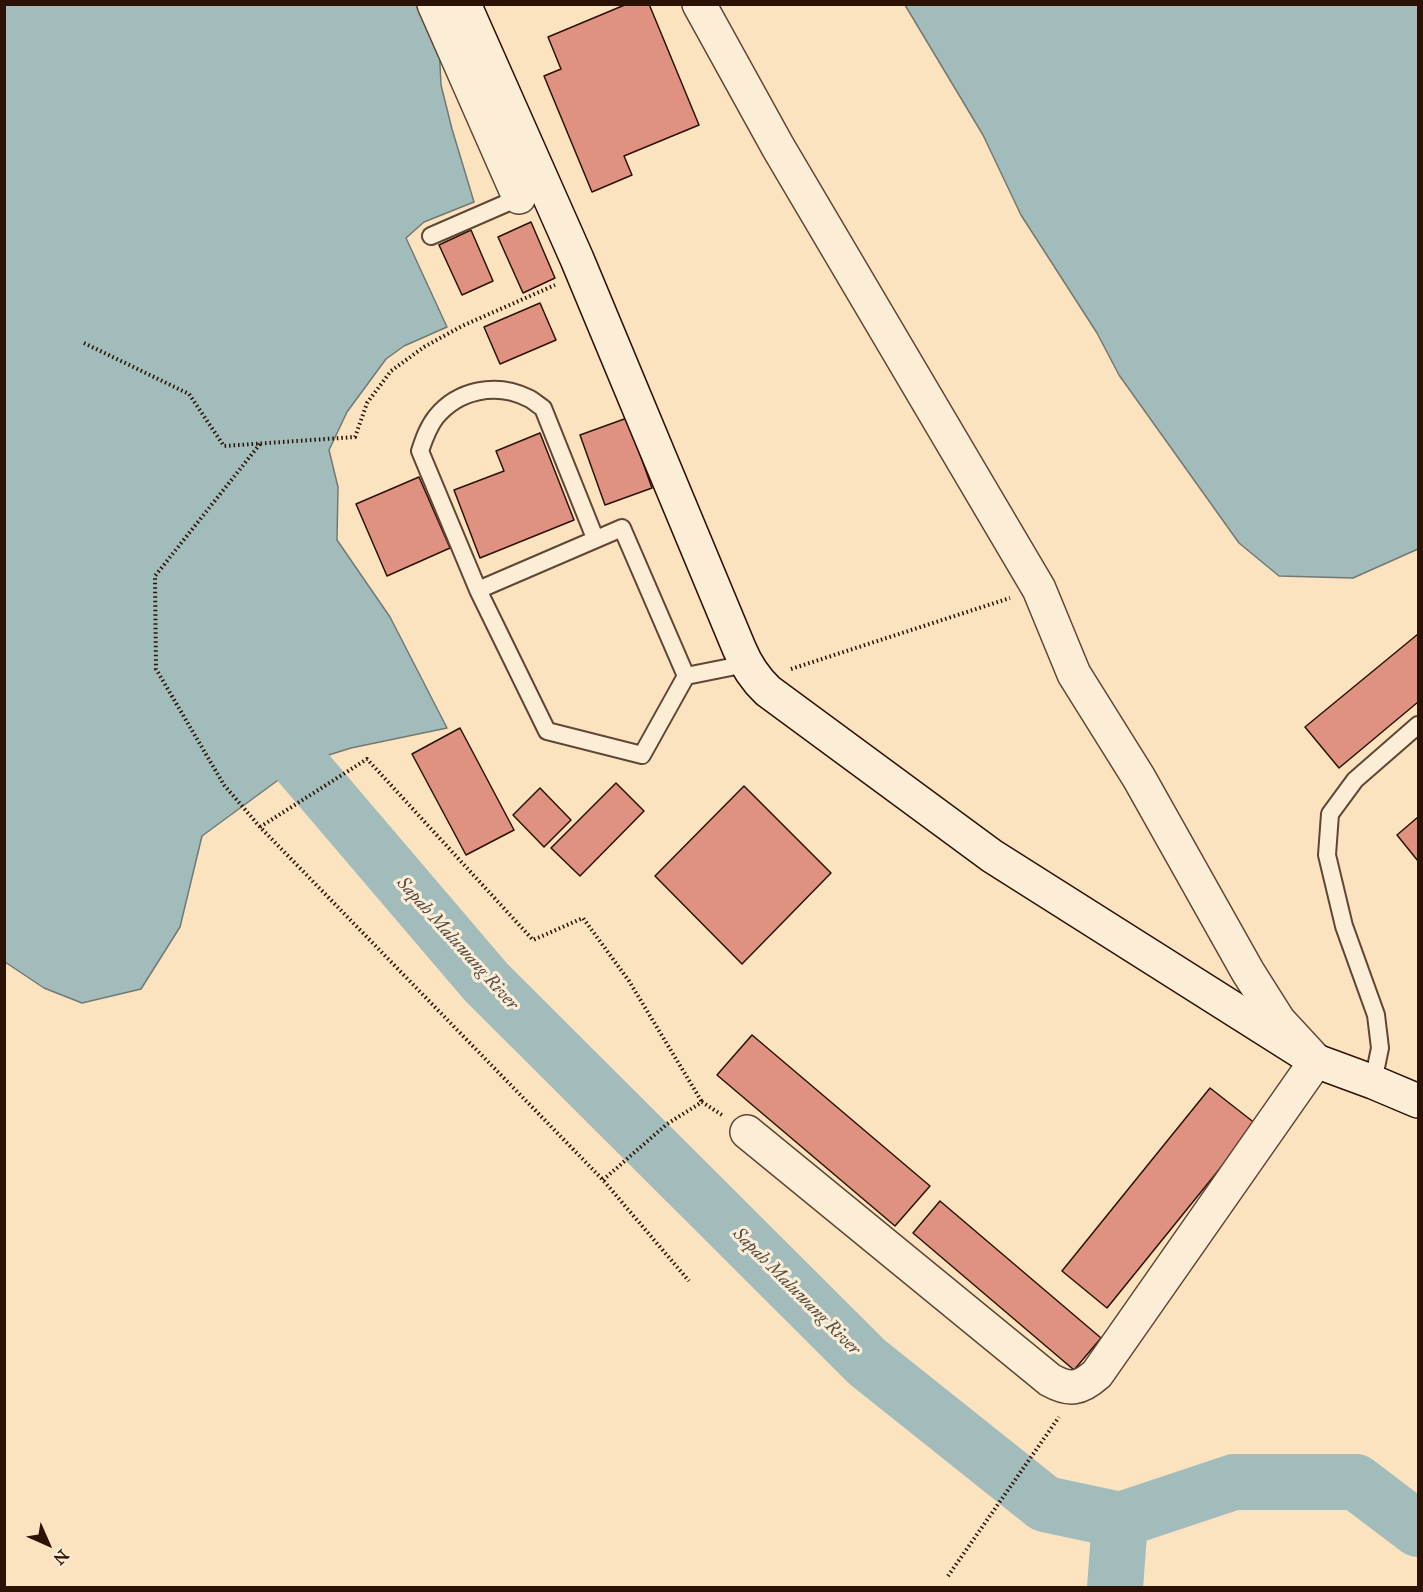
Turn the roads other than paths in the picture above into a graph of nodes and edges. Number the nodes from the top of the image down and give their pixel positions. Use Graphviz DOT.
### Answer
graph roads {
  1 [pos="434,4"];
  2 [pos="464,4"];
  3 [pos="699,4"];
  4 [pos="533,192"];
  5 [pos="431,236"];
  6 [pos="595,538"];
  7 [pos="478,590"];
  8 [pos="751,672"];
  9 [pos="686,676"];
  10 [pos="1419,725"];
  11 [pos="1316,1061"];
  12 [pos="1373,1082"];
  13 [pos="1419,1101"];
  14 [pos="747,1132"];
  1 -- 4 [label="street"];
  2 -- 4 [label="street"];
  3 -- 11 [label="street"];
  4 -- 5 [label="lane"];
  4 -- 8 [label="street"];
  6 -- 7 [label="lane"];
  6 -- 7 [label="lane"];
  6 -- 9 [label="lane"];
  7 -- 9 [label="lane"];
  8 -- 9 [label="lane"];
  8 -- 11 [label="street"];
  10 -- 12 [label="lane"];
  11 -- 12 [label="street"];
  11 -- 14 [label="street"];
  12 -- 13 [label="street"];
}
